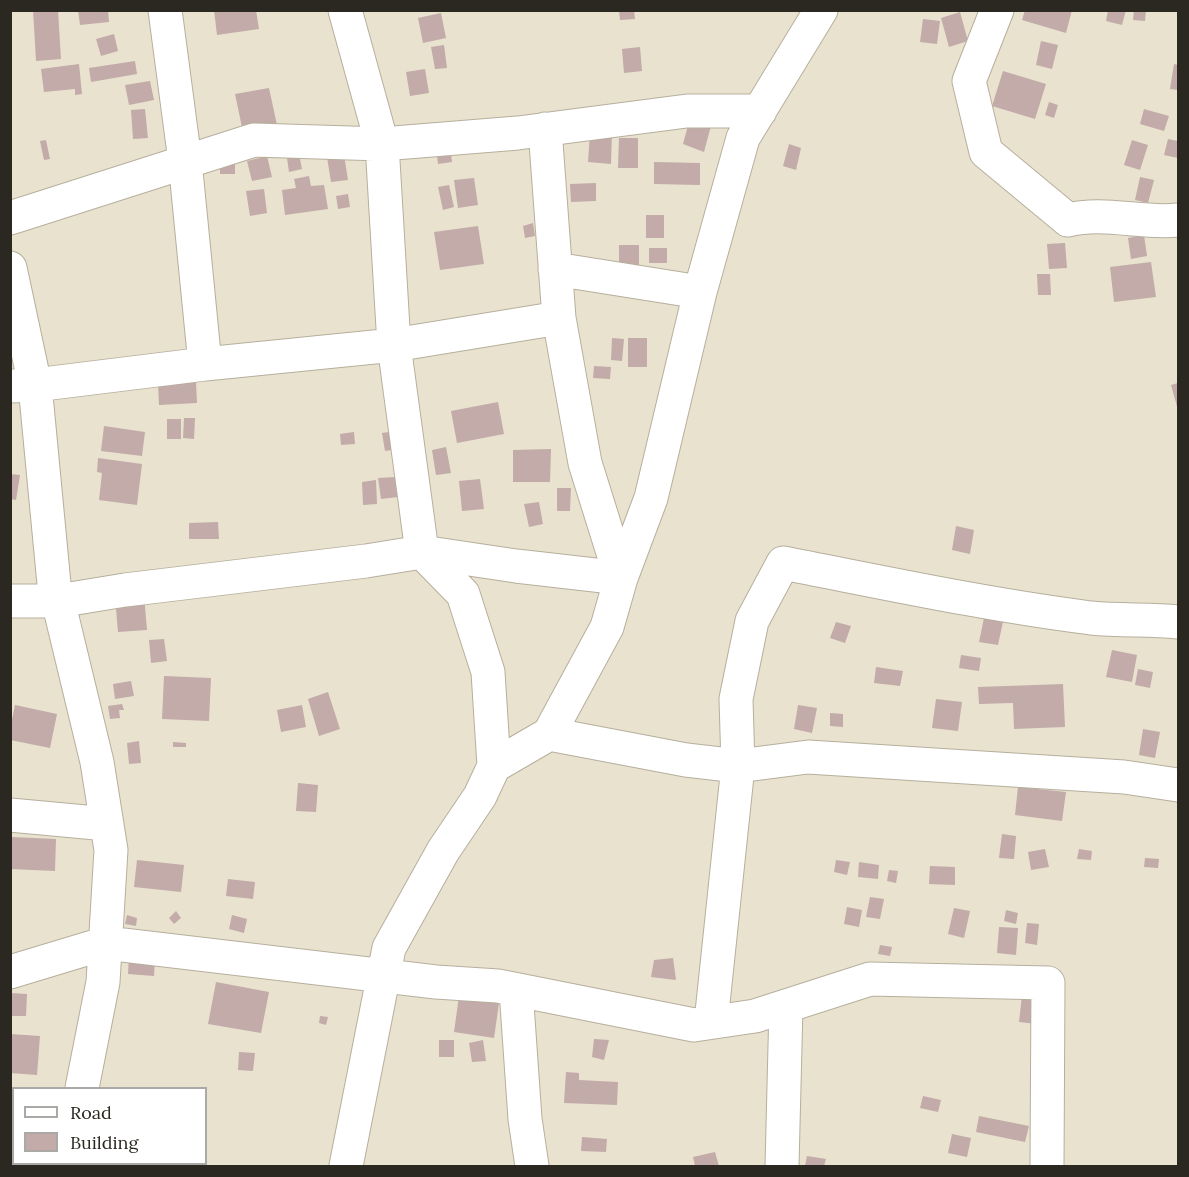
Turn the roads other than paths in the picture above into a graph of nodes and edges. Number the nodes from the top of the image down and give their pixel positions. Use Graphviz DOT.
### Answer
graph roads {
  1 [pos="165,10"];
  2 [pos="345,10"];
  3 [pos="821,10"];
  4 [pos="997,10"];
  5 [pos="760,111"];
  6 [pos="545,129"];
  7 [pos="382,144"];
  8 [pos="185,161"];
  9 [pos="10,218"];
  10 [pos="1179,220"];
  11 [pos="10,268"];
  12 [pos="555,269"];
  13 [pos="700,292"];
  14 [pos="559,318"];
  15 [pos="394,345"];
  16 [pos="205,364"];
  17 [pos="23,386"];
  18 [pos="422,552"];
  19 [pos="621,578"];
  20 [pos="10,601"];
  21 [pos="58,601"];
  22 [pos="1179,622"];
  23 [pos="549,734"];
  24 [pos="494,766"];
  25 [pos="738,766"];
  26 [pos="1179,785"];
  27 [pos="10,815"];
  28 [pos="107,824"];
  29 [pos="106,944"];
  30 [pos="10,972"];
  31 [pos="384,976"];
  32 [pos="516,990"];
  33 [pos="786,1006"];
  34 [pos="711,1022"];
  35 [pos="82,1087"];
  36 [pos="346,1167"];
  37 [pos="532,1167"];
  38 [pos="782,1167"];
  39 [pos="1047,1167"];
  1 -- 8 [label="street"];
  2 -- 7 [label="street"];
  3 -- 5 [label="street"];
  4 -- 10 [label="street"];
  5 -- 6 [label="street"];
  5 -- 13 [label="street"];
  6 -- 7 [label="street"];
  6 -- 12 [label="street"];
  7 -- 8 [label="street"];
  7 -- 15 [label="street"];
  8 -- 9 [label="street"];
  8 -- 16 [label="street"];
  11 -- 17 [label="street"];
  12 -- 13 [label="street"];
  12 -- 14 [label="street"];
  13 -- 19 [label="street"];
  14 -- 15 [label="street"];
  14 -- 19 [label="street"];
  15 -- 16 [label="street"];
  15 -- 18 [label="street"];
  16 -- 17 [label="street"];
  17 -- 21 [label="street"];
  18 -- 19 [label="street"];
  18 -- 21 [label="street"];
  18 -- 24 [label="street"];
  19 -- 23 [label="street"];
  20 -- 21 [label="street"];
  21 -- 28 [label="street"];
  22 -- 25 [label="street"];
  23 -- 24 [label="street"];
  23 -- 25 [label="street"];
  24 -- 31 [label="street"];
  25 -- 26 [label="street"];
  25 -- 34 [label="street"];
  27 -- 28 [label="street"];
  28 -- 29 [label="street"];
  29 -- 30 [label="street"];
  29 -- 31 [label="street"];
  29 -- 35 [label="street"];
  31 -- 32 [label="street"];
  31 -- 36 [label="street"];
  32 -- 34 [label="street"];
  32 -- 37 [label="street"];
  33 -- 34 [label="street"];
  33 -- 38 [label="street"];
  33 -- 39 [label="street"];
}
